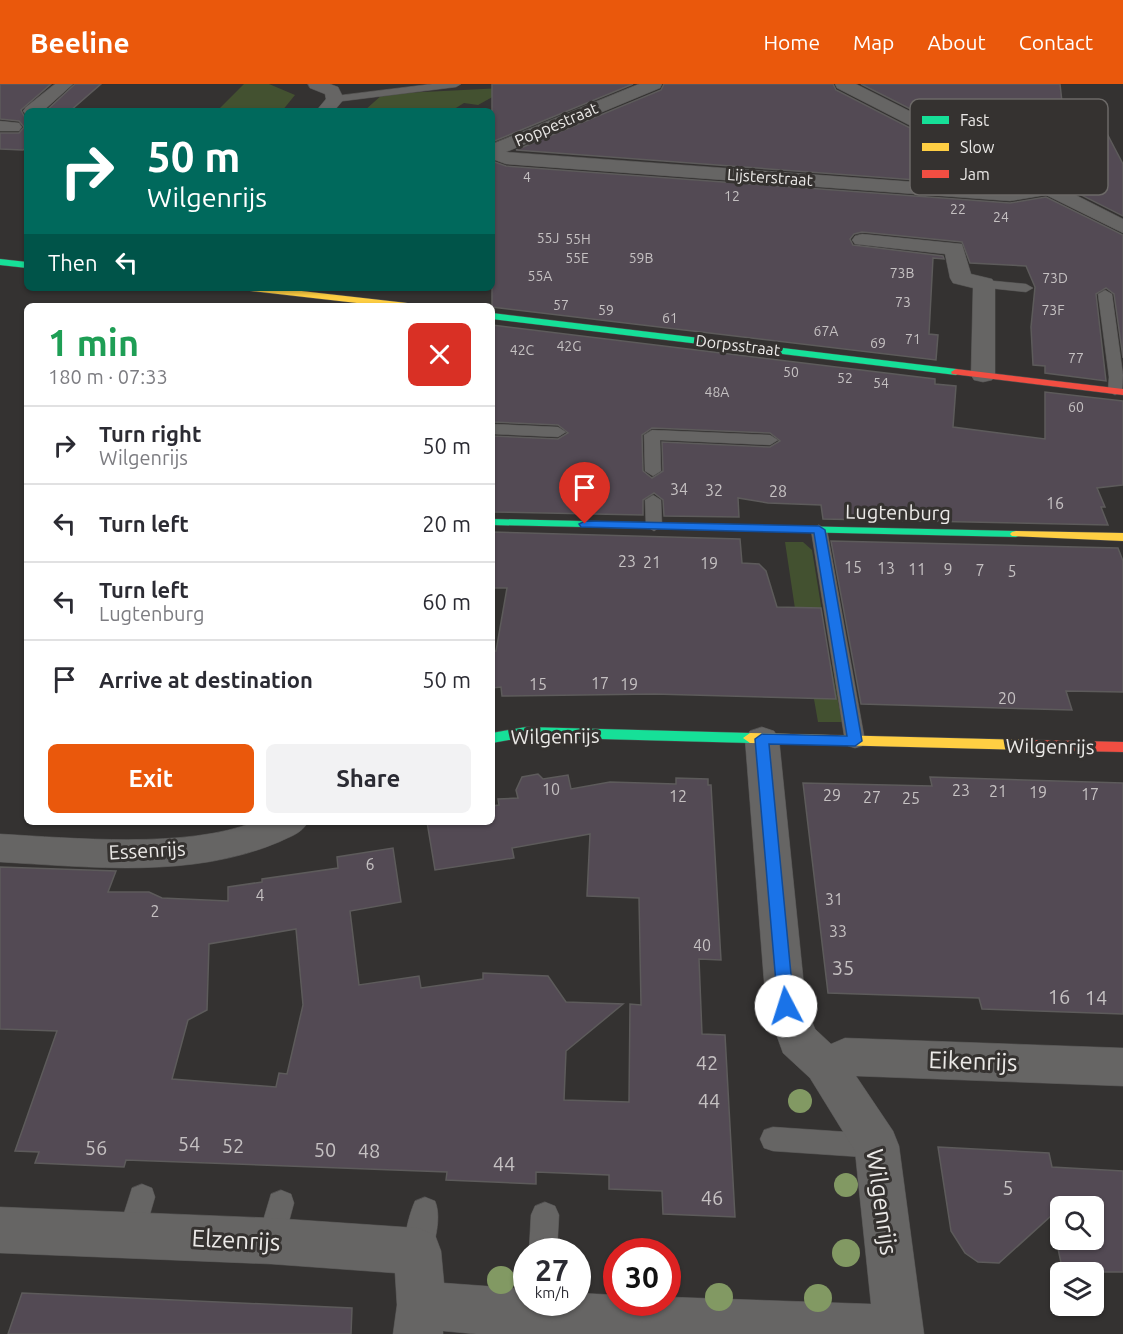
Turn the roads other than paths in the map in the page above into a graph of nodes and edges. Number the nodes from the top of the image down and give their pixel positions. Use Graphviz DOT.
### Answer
graph roads {
  1 [pos="65,84"];
  2 [pos="316,84"];
  3 [pos="456,84"];
  4 [pos="843,84"];
  5 [pos="649,85"];
  6 [pos="330,105"];
  7 [pos="36,108"];
  8 [pos="910,118"];
  9 [pos="495,151"];
  10 [pos="495,153"];
  11 [pos="910,188"];
  12 [pos="1060,195"];
  13 [pos="1123,227"];
  14 [pos="862,240"];
  15 [pos="0,262"];
  16 [pos="24,265"];
  17 [pos="984,284"];
  18 [pos="1026,288"];
  19 [pos="277,291"];
  20 [pos="1105,294"];
  21 [pos="381,303"];
  22 [pos="495,316"];
  23 [pos="983,375"];
  24 [pos="1119,392"];
  25 [pos="495,429"];
  26 [pos="558,432"];
  27 [pos="770,440"];
  28 [pos="653,471"];
  29 [pos="653,500"];
  30 [pos="495,522"];
  31 [pos="654,526"];
  32 [pos="819,530"];
  33 [pos="1123,537"];
  34 [pos="495,737"];
  35 [pos="762,739"];
  36 [pos="855,741"];
  37 [pos="1123,747"];
  38 [pos="284,825"];
  39 [pos="0,848"];
  40 [pos="825,1065"];
  41 [pos="1123,1067"];
  42 [pos="773,1139"];
  43 [pos="877,1146"];
  44 [pos="545,1215"];
  45 [pos="0,1230"];
  46 [pos="544,1238"];
  47 [pos="513,1311"];
  48 [pos="591,1313"];
  49 [pos="419,1319"];
  50 [pos="898,1332"];
  1 -- 7 [label="street"];
  2 -- 6 [label="street"];
  3 -- 6 [label="lane"];
  4 -- 8 [label="street"];
  5 -- 9 [label="street, Poppestraat"];
  10 -- 11 [label="street, Lijsterstraat"];
  12 -- 13 [label="street"];
  14 -- 17 [label="street"];
  15 -- 16 [label="street"];
  17 -- 18 [label="lane"];
  17 -- 23 [label="street"];
  19 -- 21 [label="street"];
  20 -- 24 [label="lane"];
  22 -- 23 [label="street, Dorpsstraat"];
  23 -- 24 [label="street, Dorpsstraat"];
  25 -- 26 [label="lane"];
  27 -- 28 [label="lane"];
  29 -- 31 [label="lane"];
  30 -- 31 [label="street, Lugtenburg"];
  31 -- 32 [label="street, Lugtenburg"];
  32 -- 33 [label="street, Lugtenburg"];
  32 -- 36 [label="lane"];
  34 -- 35 [label="street, Wilgenrijs"];
  35 -- 36 [label="street, Wilgenrijs"];
  35 -- 40 [label="street, Wilgenrijs"];
  36 -- 37 [label="street, Wilgenrijs"];
  38 -- 39 [label="street, Essenrijs"];
  40 -- 41 [label="street, Eikenrijs"];
  40 -- 43 [label="street, Wilgenrijs"];
  42 -- 43 [label="lane"];
  43 -- 50 [label="street, Wilgenrijs"];
  44 -- 46 [label="lane"];
  45 -- 49 [label="street, Elzenrijs"];
  47 -- 49 [label="street, Elzenrijs"];
  48 -- 50 [label="street, Elzenrijs"];
}
